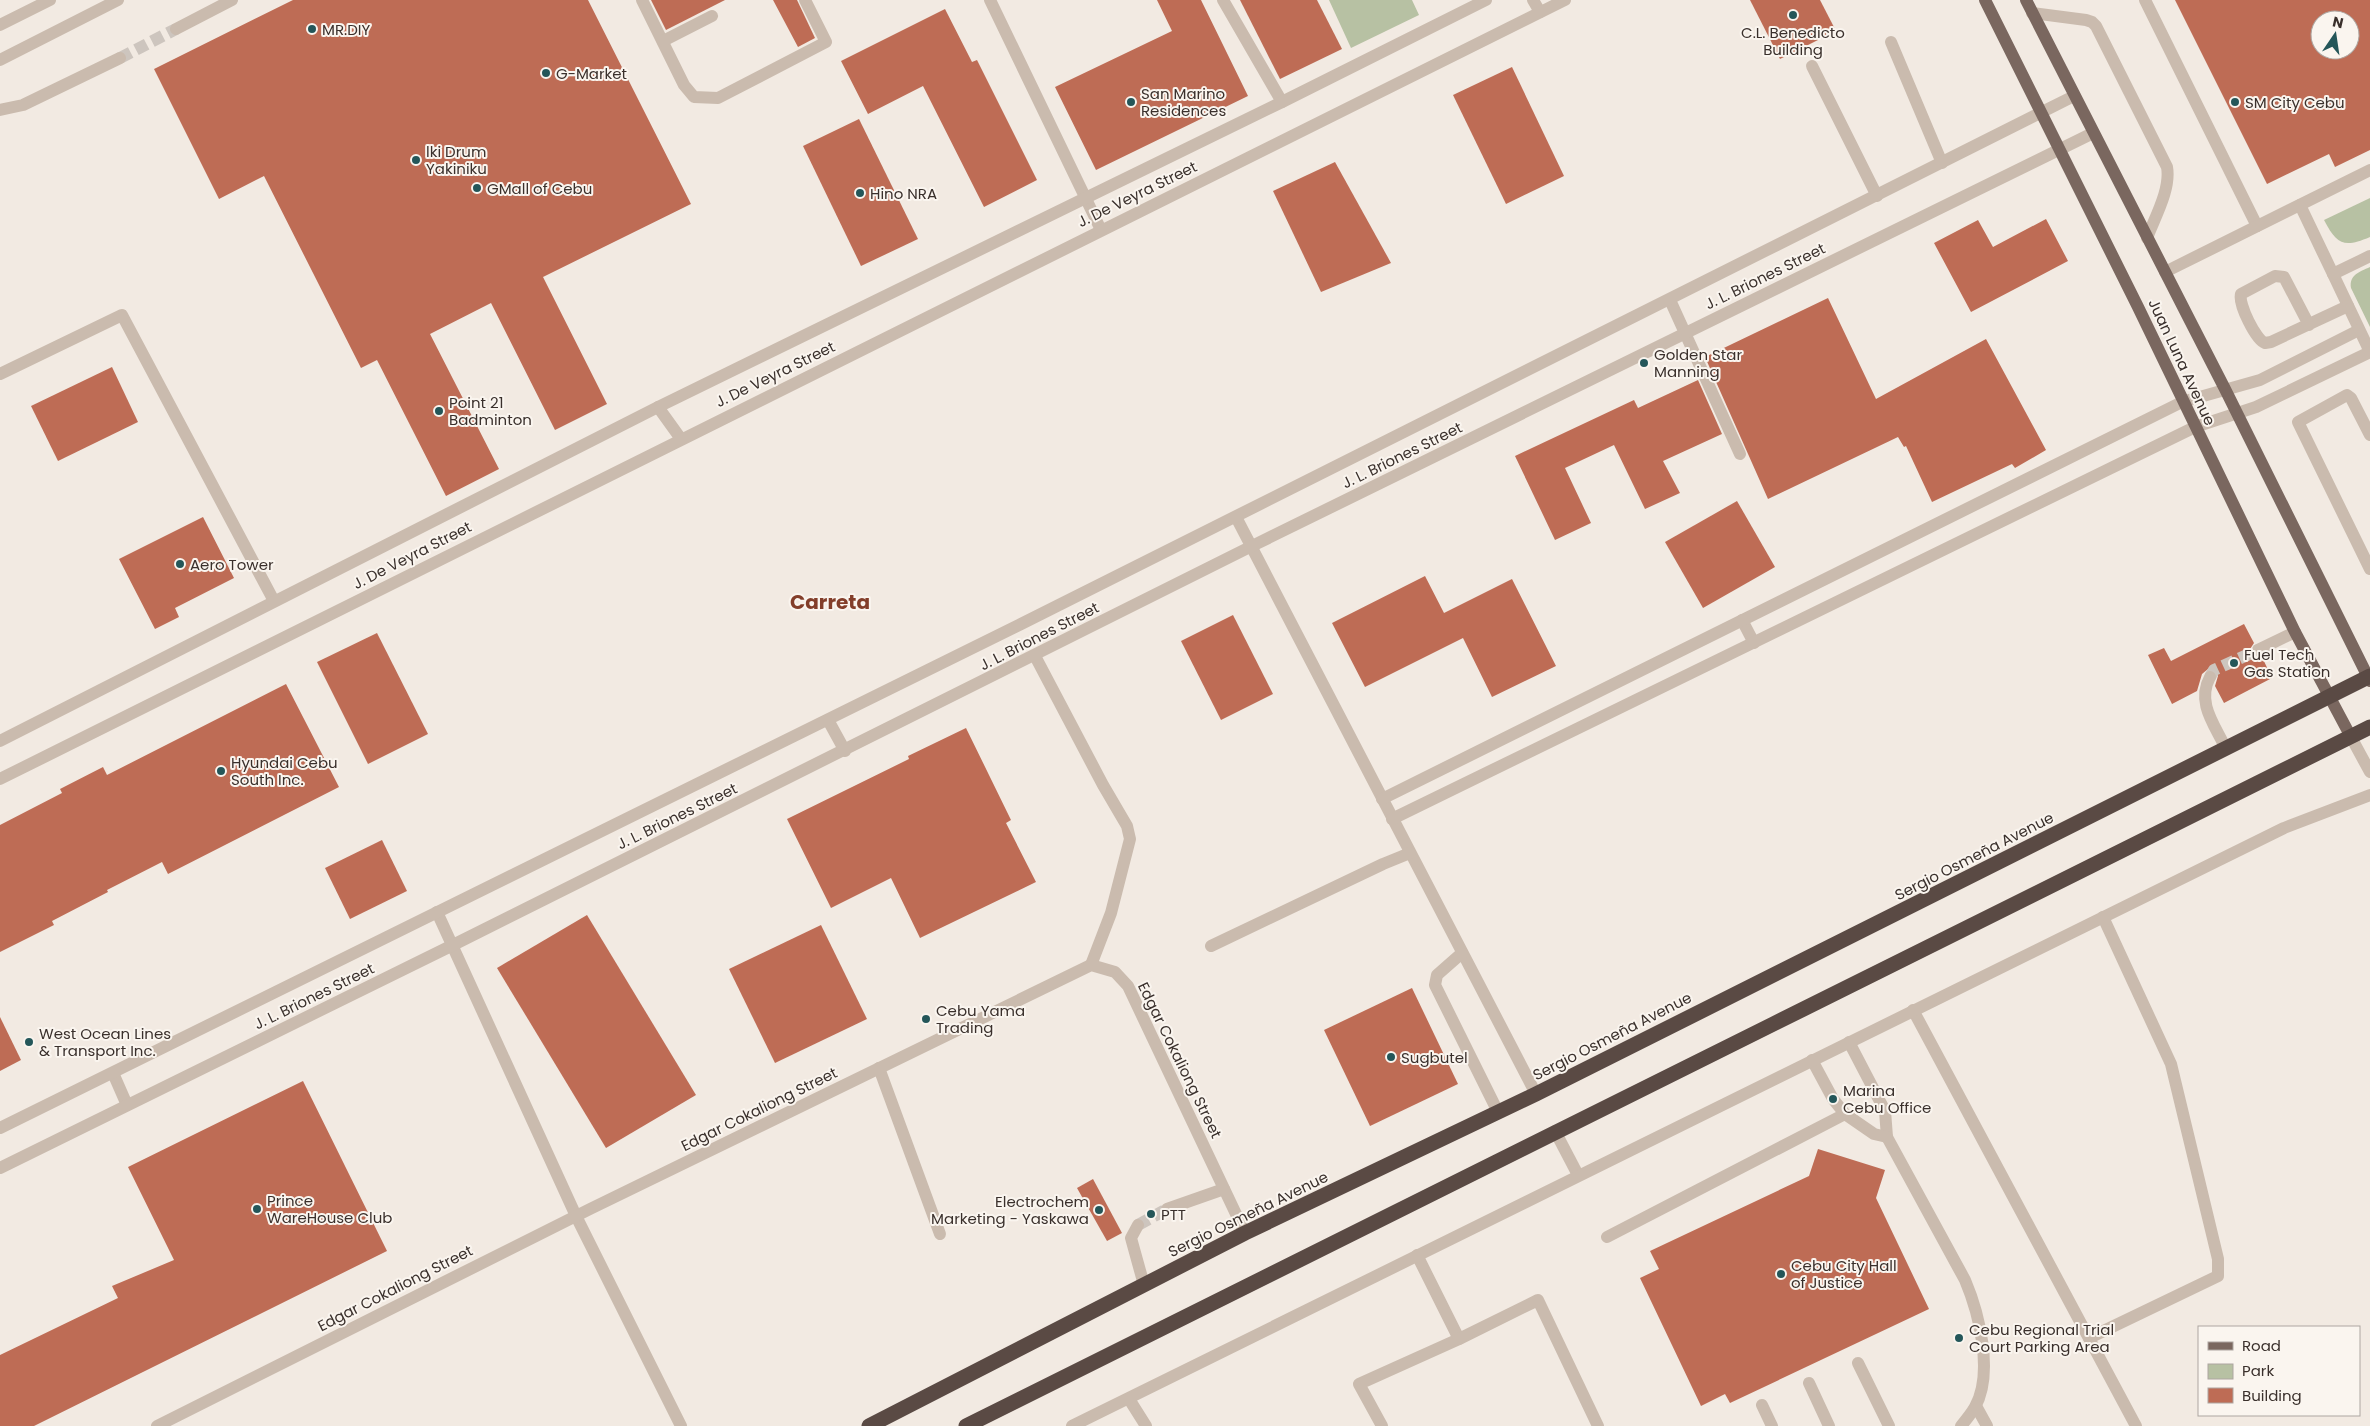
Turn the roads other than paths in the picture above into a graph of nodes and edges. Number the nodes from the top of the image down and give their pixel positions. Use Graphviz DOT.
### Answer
graph roads {
  1 [pos="50,0"];
  2 [pos="118,0"];
  3 [pos="232,0"];
  4 [pos="642,0"];
  5 [pos="805,0"];
  6 [pos="1005,0"];
  7 [pos="1224,0"];
  8 [pos="1486,0"];
  9 [pos="1533,0"];
  10 [pos="1564,0"];
  11 [pos="1985,0"];
  12 [pos="2026,0"];
  13 [pos="2145,0"];
  14 [pos="992,3"];
  15 [pos="1540,12"];
  16 [pos="2032,13"];
  17 [pos="712,16"];
  18 [pos="0,25"];
  19 [pos="176,30"];
  20 [pos="663,41"];
  21 [pos="1891,42"];
  22 [pos="120,58"];
  23 [pos="0,60"];
  24 [pos="1812,66"];
  25 [pos="2074,96"];
  26 [pos="1282,102"];
  27 [pos="0,110"];
  28 [pos="2042,113"];
  29 [pos="2093,133"];
  30 [pos="2060,150"];
  31 [pos="1942,163"];
  32 [pos="2370,170"];
  33 [pos="1877,196"];
  34 [pos="1085,198"];
  35 [pos="2300,205"];
  36 [pos="2257,226"];
  37 [pos="1101,230"];
  38 [pos="2147,238"];
  39 [pos="2370,256"];
  40 [pos="2165,272"];
  41 [pos="2333,274"];
  42 [pos="1670,300"];
  43 [pos="2348,306"];
  44 [pos="2309,324"];
  45 [pos="2359,330"];
  46 [pos="1684,334"];
  47 [pos="2370,352"];
  48 [pos="0,374"];
  49 [pos="2225,389"];
  50 [pos="2182,402"];
  51 [pos="658,407"];
  52 [pos="2237,413"];
  53 [pos="2195,427"];
  54 [pos="2370,435"];
  55 [pos="681,439"];
  56 [pos="1740,454"];
  57 [pos="1236,517"];
  58 [pos="1250,548"];
  59 [pos="2370,569"];
  60 [pos="274,601"];
  61 [pos="1742,620"];
  62 [pos="2295,632"];
  63 [pos="1754,643"];
  64 [pos="2258,650"];
  65 [pos="1035,656"];
  66 [pos="2210,677"];
  67 [pos="2369,678"];
  68 [pos="2329,698"];
  69 [pos="828,720"];
  70 [pos="2370,727"];
  71 [pos="2351,737"];
  72 [pos="0,741"];
  73 [pos="2226,749"];
  74 [pos="845,751"];
  75 [pos="2370,772"];
  76 [pos="0,779"];
  77 [pos="2370,795"];
  78 [pos="1382,799"];
  79 [pos="1392,819"];
  80 [pos="1410,853"];
  81 [pos="437,912"];
  82 [pos="2102,917"];
  83 [pos="453,945"];
  84 [pos="1212,946"];
  85 [pos="1462,953"];
  86 [pos="1091,965"];
  87 [pos="1913,1010"];
  88 [pos="1849,1042"];
  89 [pos="1812,1060"];
  90 [pos="879,1068"];
  91 [pos="112,1072"];
  92 [pos="1536,1094"];
  93 [pos="128,1105"];
  94 [pos="1498,1112"];
  95 [pos="1845,1114"];
  96 [pos="0,1128"];
  97 [pos="1555,1131"];
  98 [pos="1887,1137"];
  99 [pos="0,1168"];
  100 [pos="1578,1175"];
  101 [pos="1224,1189"];
  102 [pos="1167,1209"];
  103 [pos="576,1216"];
  104 [pos="1138,1225"];
  105 [pos="940,1234"];
  106 [pos="1245,1234"];
  107 [pos="1607,1237"];
  108 [pos="1417,1255"];
  109 [pos="1144,1285"];
  110 [pos="2089,1338"];
  111 [pos="1459,1339"];
  112 [pos="1858,1363"];
  113 [pos="1809,1383"];
  114 [pos="1129,1399"];
  115 [pos="1762,1405"];
  116 [pos="1976,1406"];
  117 [pos="990,1421"];
  118 [pos="158,1426"];
  119 [pos="681,1426"];
  120 [pos="869,1426"];
  121 [pos="966,1426"];
  122 [pos="1072,1426"];
  123 [pos="1146,1426"];
  124 [pos="1382,1426"];
  125 [pos="1598,1426"];
  126 [pos="1772,1426"];
  127 [pos="1829,1426"];
  128 [pos="1889,1426"];
  129 [pos="1962,1426"];
  130 [pos="1987,1426"];
  131 [pos="2136,1426"];
  1 -- 18 [label="street"];
  2 -- 23 [label="street"];
  3 -- 19 [label="street"];
  4 -- 20 [label="street"];
  5 -- 20 [label="street"];
  6 -- 14 [label="street"];
  7 -- 26 [label="street"];
  8 -- 26 [label="street, J. De Veyra Street"];
  9 -- 15 [label="street"];
  10 -- 15 [label="street, J. De Veyra Street"];
  11 -- 28 [label="main road, Juan Luna Avenue"];
  12 -- 16 [label="main road, Juan Luna Avenue"];
  13 -- 36 [label="street"];
  14 -- 34 [label="street"];
  15 -- 37 [label="street, J. De Veyra Street"];
  16 -- 25 [label="main road, Juan Luna Avenue"];
  16 -- 38 [label="street"];
  17 -- 20 [label="street"];
  21 -- 31 [label="street"];
  22 -- 27 [label="street"];
  24 -- 33 [label="street"];
  25 -- 28 [label="street, J. L. Briones Street"];
  25 -- 29 [label="main road, Juan Luna Avenue"];
  26 -- 34 [label="street, J. De Veyra Street"];
  28 -- 30 [label="main road, Juan Luna Avenue"];
  28 -- 31 [label="street, J. L. Briones Street"];
  29 -- 30 [label="street, J. L. Briones Street"];
  29 -- 38 [label="main road, Juan Luna Avenue"];
  30 -- 46 [label="street, J. L. Briones Street"];
  30 -- 50 [label="main road, Juan Luna Avenue"];
  31 -- 33 [label="street, J. L. Briones Street"];
  32 -- 35 [label="street"];
  33 -- 42 [label="street, J. L. Briones Street"];
  34 -- 37 [label="street"];
  34 -- 51 [label="street, J. De Veyra Street"];
  35 -- 36 [label="street"];
  35 -- 41 [label="street"];
  36 -- 40 [label="street"];
  37 -- 55 [label="street, J. De Veyra Street"];
  38 -- 40 [label="main road, Juan Luna Avenue"];
  39 -- 41 [label="street"];
  40 -- 49 [label="main road, Juan Luna Avenue"];
  41 -- 43 [label="street"];
  42 -- 46 [label="street"];
  42 -- 57 [label="street, J. L. Briones Street"];
  43 -- 44 [label="street"];
  43 -- 45 [label="street"];
  44 -- 44 [label="street"];
  45 -- 47 [label="street"];
  45 -- 49 [label="street"];
  46 -- 56 [label="street"];
  46 -- 58 [label="street, J. L. Briones Street"];
  47 -- 52 [label="street"];
  48 -- 60 [label="street"];
  49 -- 50 [label="street"];
  49 -- 52 [label="main road, Juan Luna Avenue"];
  50 -- 53 [label="main road, Juan Luna Avenue"];
  50 -- 61 [label="street"];
  51 -- 55 [label="street"];
  51 -- 60 [label="street, J. De Veyra Street"];
  52 -- 53 [label="street"];
  52 -- 67 [label="main road, Juan Luna Avenue"];
  53 -- 62 [label="main road, Juan Luna Avenue"];
  53 -- 63 [label="street"];
  54 -- 59 [label="street"];
  55 -- 76 [label="street, J. De Veyra Street"];
  57 -- 58 [label="street"];
  57 -- 69 [label="street, J. L. Briones Street"];
  58 -- 65 [label="street, J. L. Briones Street"];
  58 -- 78 [label="street"];
  60 -- 72 [label="street, J. De Veyra Street"];
  61 -- 63 [label="street"];
  61 -- 78 [label="street"];
  62 -- 64 [label="street"];
  62 -- 68 [label="main road, Juan Luna Avenue"];
  63 -- 79 [label="street"];
  65 -- 74 [label="street, J. L. Briones Street"];
  65 -- 86 [label="street"];
  66 -- 73 [label="street"];
  67 -- 68 [label="highway, Sergio Osmeña Avenue"];
  68 -- 71 [label="main road, Juan Luna Avenue"];
  68 -- 73 [label="highway, Sergio Osmeña Avenue"];
  69 -- 74 [label="street"];
  69 -- 81 [label="street, J. L. Briones Street"];
  70 -- 71 [label="highway"];
  71 -- 75 [label="street"];
  71 -- 97 [label="highway"];
  73 -- 92 [label="highway, Sergio Osmeña Avenue"];
  74 -- 83 [label="street, J. L. Briones Street"];
  77 -- 82 [label="street"];
  78 -- 79 [label="street"];
  79 -- 80 [label="street"];
  80 -- 84 [label="street"];
  80 -- 85 [label="street"];
  81 -- 83 [label="street"];
  81 -- 91 [label="street, J. L. Briones Street"];
  82 -- 87 [label="street"];
  82 -- 110 [label="street"];
  83 -- 93 [label="street, J. L. Briones Street"];
  83 -- 103 [label="street"];
  85 -- 92 [label="street"];
  85 -- 94 [label="street"];
  86 -- 90 [label="street, Edgar Cokaliong Street"];
  86 -- 101 [label="street, Edgar Cokaliong Street"];
  87 -- 88 [label="street"];
  87 -- 110 [label="street"];
  88 -- 89 [label="street"];
  88 -- 98 [label="street"];
  89 -- 95 [label="street"];
  89 -- 100 [label="street"];
  90 -- 103 [label="street, Edgar Cokaliong Street"];
  90 -- 105 [label="street"];
  91 -- 93 [label="street"];
  91 -- 96 [label="street, J. L. Briones Street"];
  92 -- 94 [label="highway, Sergio Osmeña Avenue"];
  93 -- 99 [label="street, J. L. Briones Street"];
  94 -- 106 [label="highway, Sergio Osmeña Avenue"];
  95 -- 98 [label="street"];
  95 -- 107 [label="street"];
  97 -- 100 [label="street"];
  97 -- 117 [label="highway"];
  98 -- 116 [label="street"];
  100 -- 108 [label="street"];
  101 -- 102 [label="street"];
  101 -- 106 [label="street, Edgar Cokaliong Street"];
  103 -- 118 [label="street, Edgar Cokaliong Street"];
  103 -- 119 [label="street"];
  104 -- 109 [label="street"];
  106 -- 109 [label="highway, Sergio Osmeña Avenue"];
  108 -- 111 [label="street"];
  108 -- 114 [label="street"];
  109 -- 120 [label="highway, Sergio Osmeña Avenue"];
  110 -- 131 [label="street"];
  111 -- 124 [label="street"];
  111 -- 125 [label="street"];
  112 -- 128 [label="street"];
  113 -- 127 [label="street"];
  114 -- 122 [label="street"];
  114 -- 123 [label="street"];
  115 -- 126 [label="street"];
  116 -- 129 [label="street"];
  116 -- 130 [label="street"];
  117 -- 121 [label="highway"];
}
